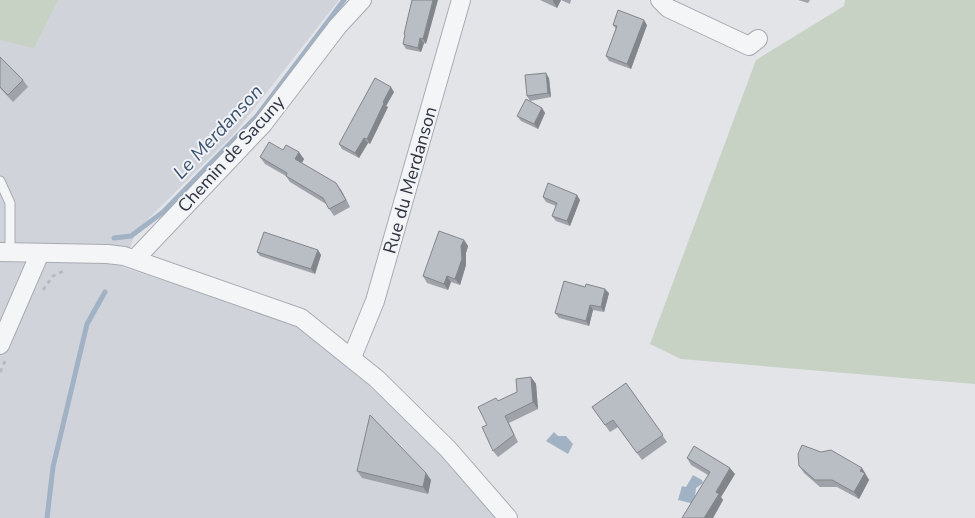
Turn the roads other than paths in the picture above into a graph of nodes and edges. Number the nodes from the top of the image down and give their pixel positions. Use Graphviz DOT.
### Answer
graph roads {
  1 [pos="362,0"];
  2 [pos="461,0"];
  3 [pos="660,0"];
  4 [pos="758,39"];
  5 [pos="0,181"];
  6 [pos="5,252"];
  7 [pos="40,253"];
  8 [pos="122,256"];
  9 [pos="0,309"];
  10 [pos="8,325"];
  11 [pos="4,350"];
  12 [pos="352,357"];
  13 [pos="508,518"];
  1 -- 8 [label="street, Chemin de Sacuny"];
  2 -- 12 [label="street, Rue du Merdanson"];
  3 -- 4 [label="street"];
  5 -- 6 [label="lane"];
  6 -- 7 [label="street"];
  7 -- 8 [label="street"];
  7 -- 10 [label="street"];
  8 -- 12 [label="street"];
  9 -- 10 [label="street"];
  10 -- 11 [label="street"];
  12 -- 13 [label="street"];
}
